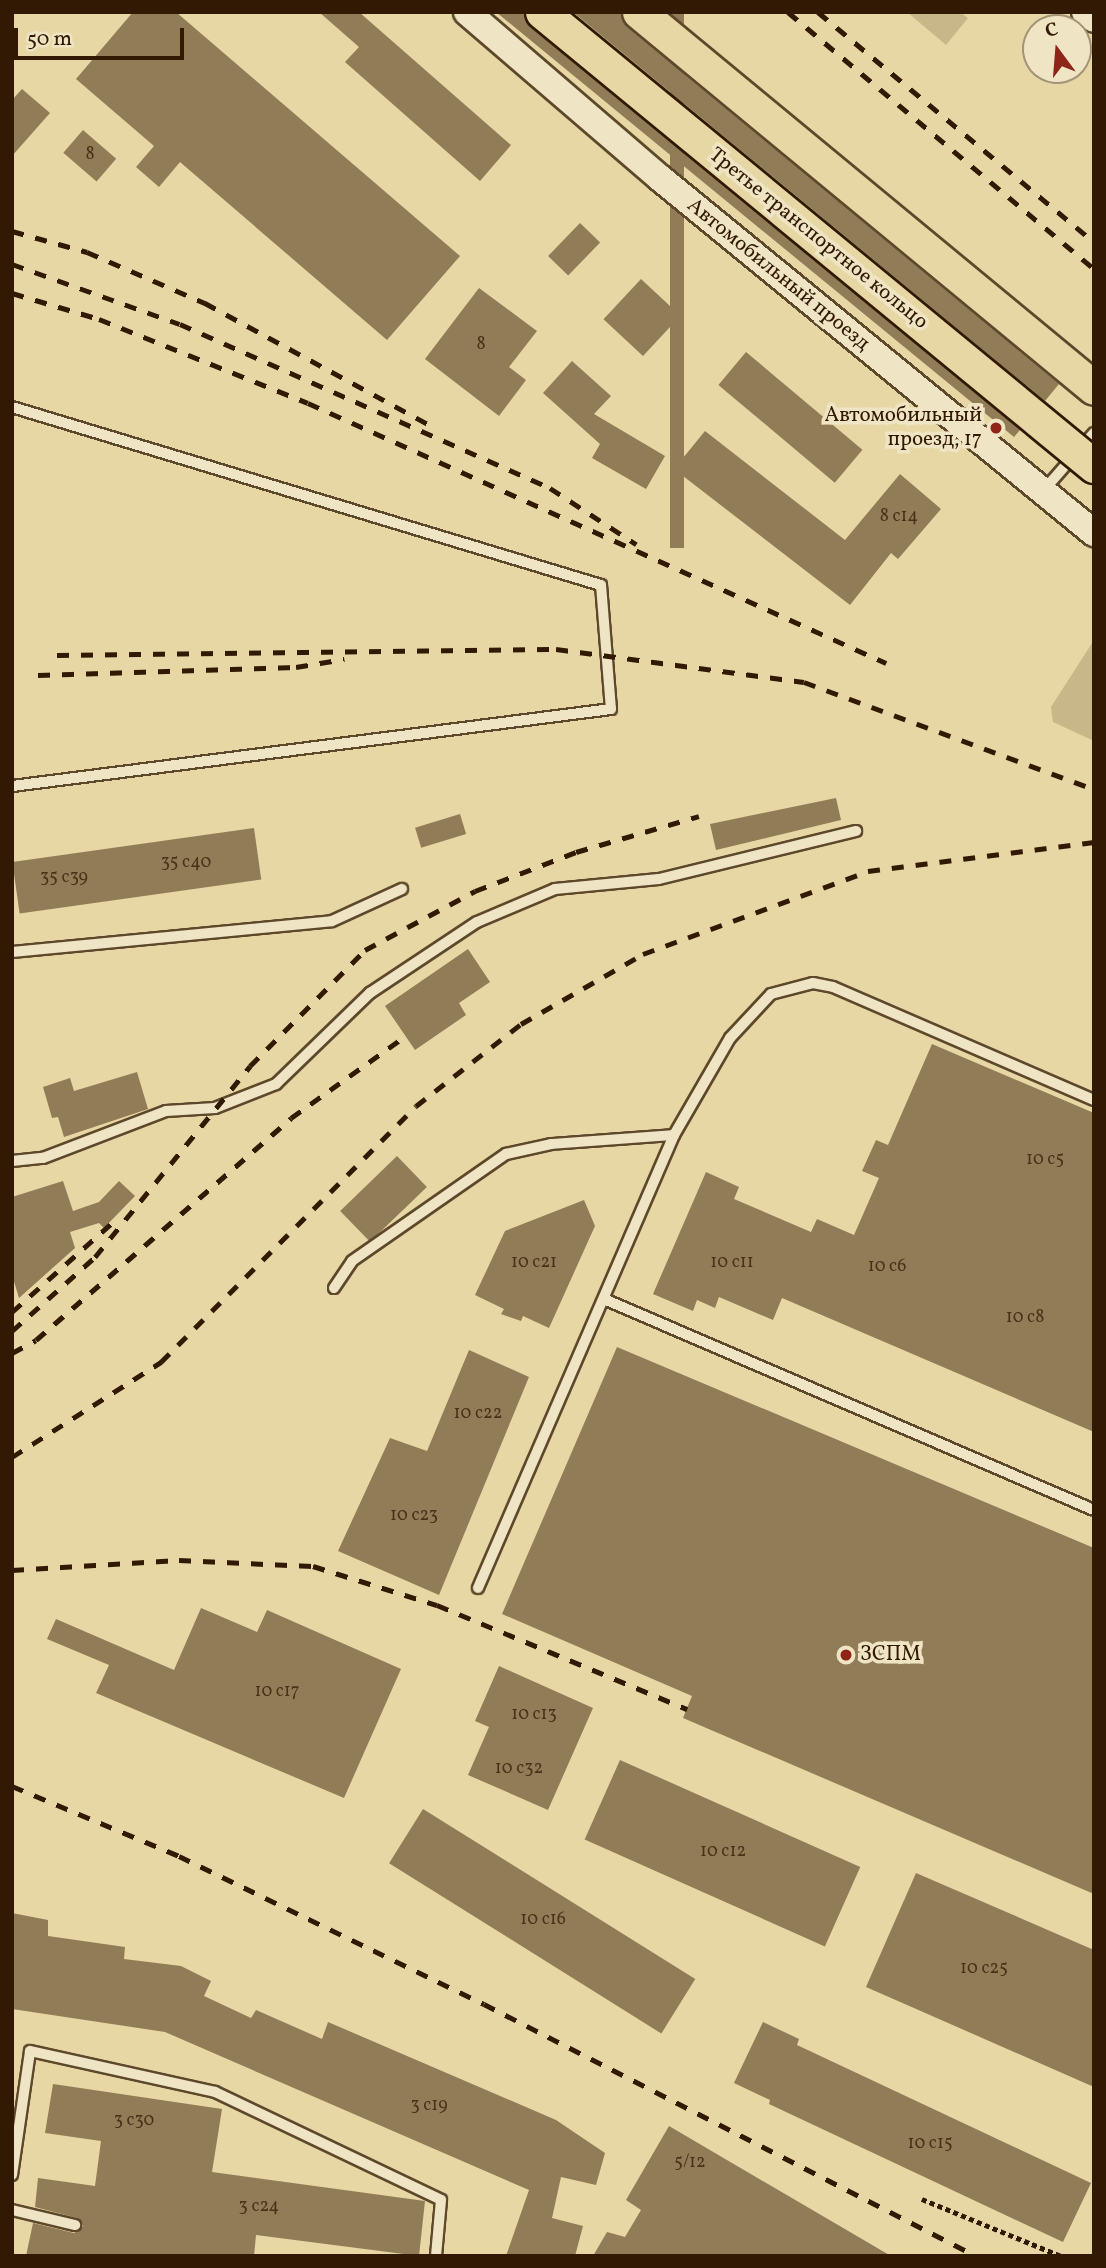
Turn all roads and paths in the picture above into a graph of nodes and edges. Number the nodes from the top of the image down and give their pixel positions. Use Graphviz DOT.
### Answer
graph roads {
  1 [pos="467,12"];
  2 [pos="542,12"];
  3 [pos="639,12"];
  4 [pos="1085,12"];
  5 [pos="1094,19"];
  6 [pos="1094,388"];
  7 [pos="12,407"];
  8 [pos="1094,433"];
  9 [pos="1094,466"];
  10 [pos="1043,491"];
  11 [pos="1094,533"];
  12 [pos="12,786"];
  13 [pos="856,831"];
  14 [pos="402,888"];
  15 [pos="12,951"];
  16 [pos="1094,1100"];
  17 [pos="674,1135"];
  18 [pos="12,1161"];
  19 [pos="334,1288"];
  20 [pos="604,1299"];
  21 [pos="1094,1510"];
  22 [pos="478,1588"];
  23 [pos="12,2175"];
  24 [pos="922,2199"];
  25 [pos="12,2210"];
  26 [pos="75,2225"];
  27 [pos="436,2256"];
  28 [pos="1061,2256"];
  1 -- 10 [label="street, Автомобильный проезд"];
  2 -- 9 [label="main road, Третье транспортное кольцо, bridge"];
  3 -- 6 [label="main road"];
  4 -- 5 [label="street"];
  7 -- 12 [label="lane"];
  8 -- 10 [label="lane"];
  10 -- 11 [label="street, Автомобильный проезд"];
  13 -- 18 [label="lane"];
  14 -- 15 [label="lane"];
  16 -- 17 [label="lane"];
  17 -- 19 [label="lane"];
  17 -- 20 [label="lane"];
  20 -- 21 [label="lane"];
  20 -- 22 [label="lane"];
  23 -- 27 [label="lane"];
  24 -- 28 [label="path"];
  25 -- 26 [label="lane"];
}
